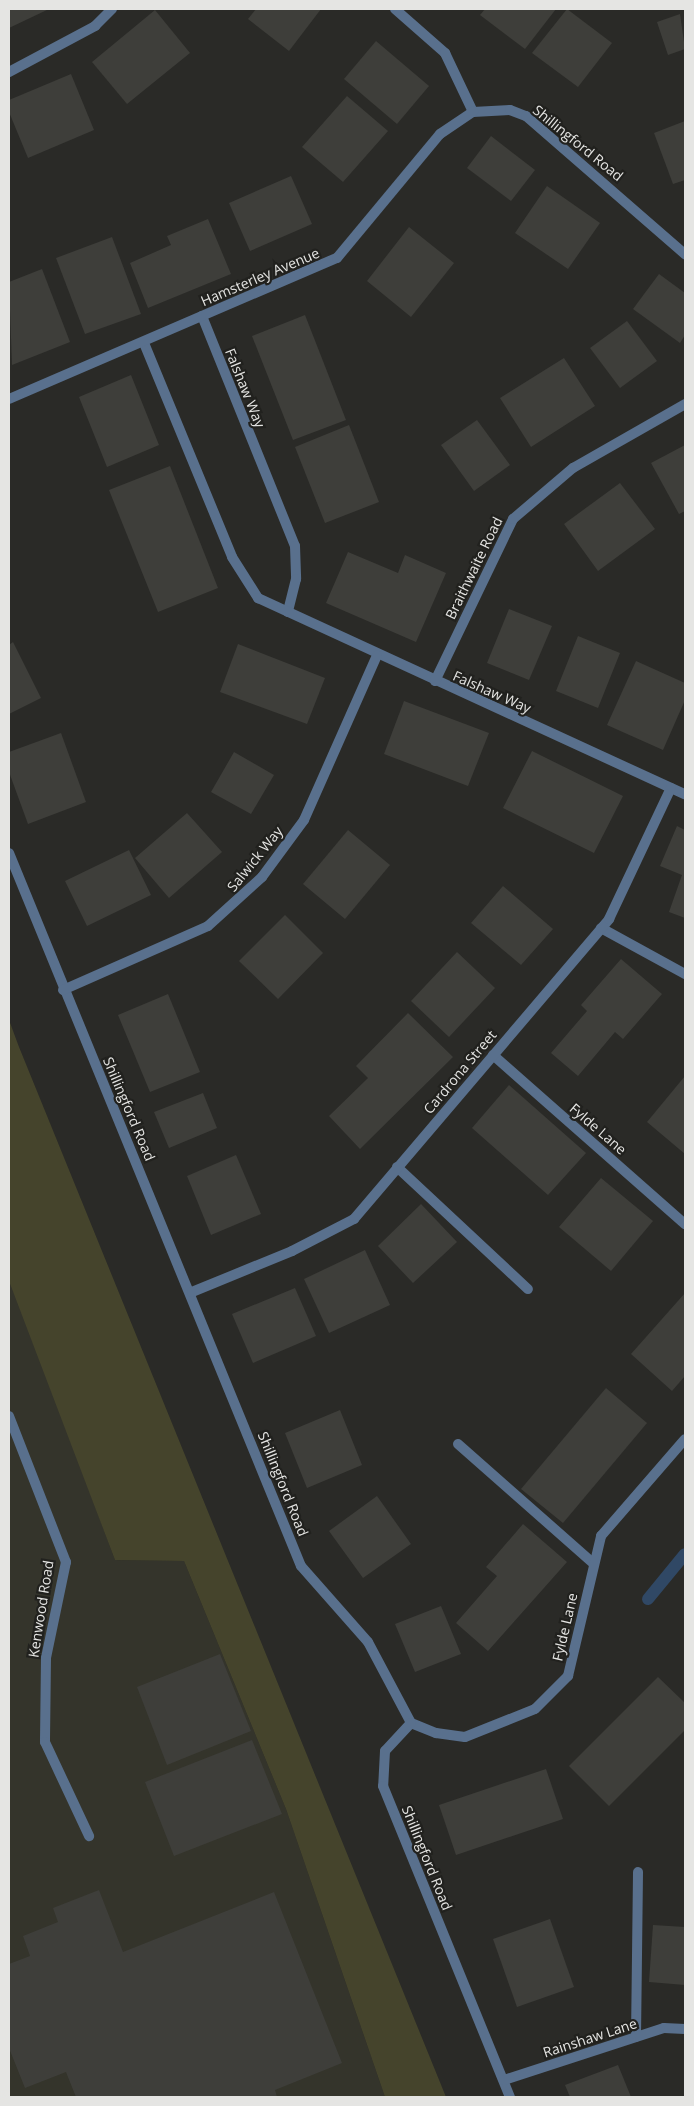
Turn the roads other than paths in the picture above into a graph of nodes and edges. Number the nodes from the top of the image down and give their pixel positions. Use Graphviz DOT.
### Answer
graph roads {
  1 [pos="112,9"];
  2 [pos="395,9"];
  3 [pos="9,72"];
  4 [pos="473,112"];
  5 [pos="685,254"];
  6 [pos="202,316"];
  7 [pos="144,343"];
  8 [pos="9,399"];
  9 [pos="685,404"];
  10 [pos="288,612"];
  11 [pos="377,655"];
  12 [pos="435,681"];
  13 [pos="671,788"];
  14 [pos="685,794"];
  15 [pos="9,854"];
  16 [pos="600,928"];
  17 [pos="685,974"];
  18 [pos="63,990"];
  19 [pos="493,1055"];
  20 [pos="397,1167"];
  21 [pos="685,1224"];
  22 [pos="528,1290"];
  23 [pos="192,1292"];
  24 [pos="9,1416"];
  25 [pos="685,1439"];
  26 [pos="458,1444"];
  27 [pos="594,1564"];
  28 [pos="411,1723"];
  29 [pos="89,1836"];
  30 [pos="638,1872"];
  31 [pos="685,2029"];
  32 [pos="636,2037"];
  33 [pos="504,2080"];
  34 [pos="510,2097"];
  1 -- 3 [label="street"];
  2 -- 4 [label="street"];
  4 -- 5 [label="street, Shillingford Road"];
  4 -- 6 [label="street, Hamsterley Avenue"];
  6 -- 7 [label="street, Hamsterley Avenue"];
  6 -- 10 [label="street, Falshaw Way"];
  7 -- 8 [label="street, Hamsterley Avenue"];
  7 -- 10 [label="street, Falshaw Way"];
  9 -- 12 [label="street, Braithwaite Road"];
  10 -- 11 [label="street, Falshaw Way"];
  11 -- 12 [label="street, Falshaw Way"];
  11 -- 18 [label="street, Salwick Way"];
  12 -- 13 [label="street, Falshaw Way"];
  13 -- 14 [label="street, Falshaw Way"];
  13 -- 16 [label="street, Cardrona Street"];
  15 -- 18 [label="street, Shillingford Road"];
  16 -- 17 [label="street"];
  16 -- 19 [label="street, Cardrona Street"];
  18 -- 23 [label="street, Shillingford Road"];
  19 -- 20 [label="street, Cardrona Street"];
  19 -- 21 [label="street, Fylde Lane"];
  20 -- 22 [label="street"];
  20 -- 23 [label="street, Cardrona Street"];
  23 -- 28 [label="street, Shillingford Road"];
  24 -- 29 [label="street, Kenwood Road"];
  25 -- 27 [label="street, Fylde Lane"];
  26 -- 27 [label="street"];
  27 -- 28 [label="street, Fylde Lane"];
  28 -- 33 [label="street, Shillingford Road"];
  30 -- 32 [label="street"];
  31 -- 32 [label="street, Rainshaw Lane"];
  32 -- 33 [label="street, Rainshaw Lane"];
  33 -- 34 [label="street, Shillingford Road"];
}
